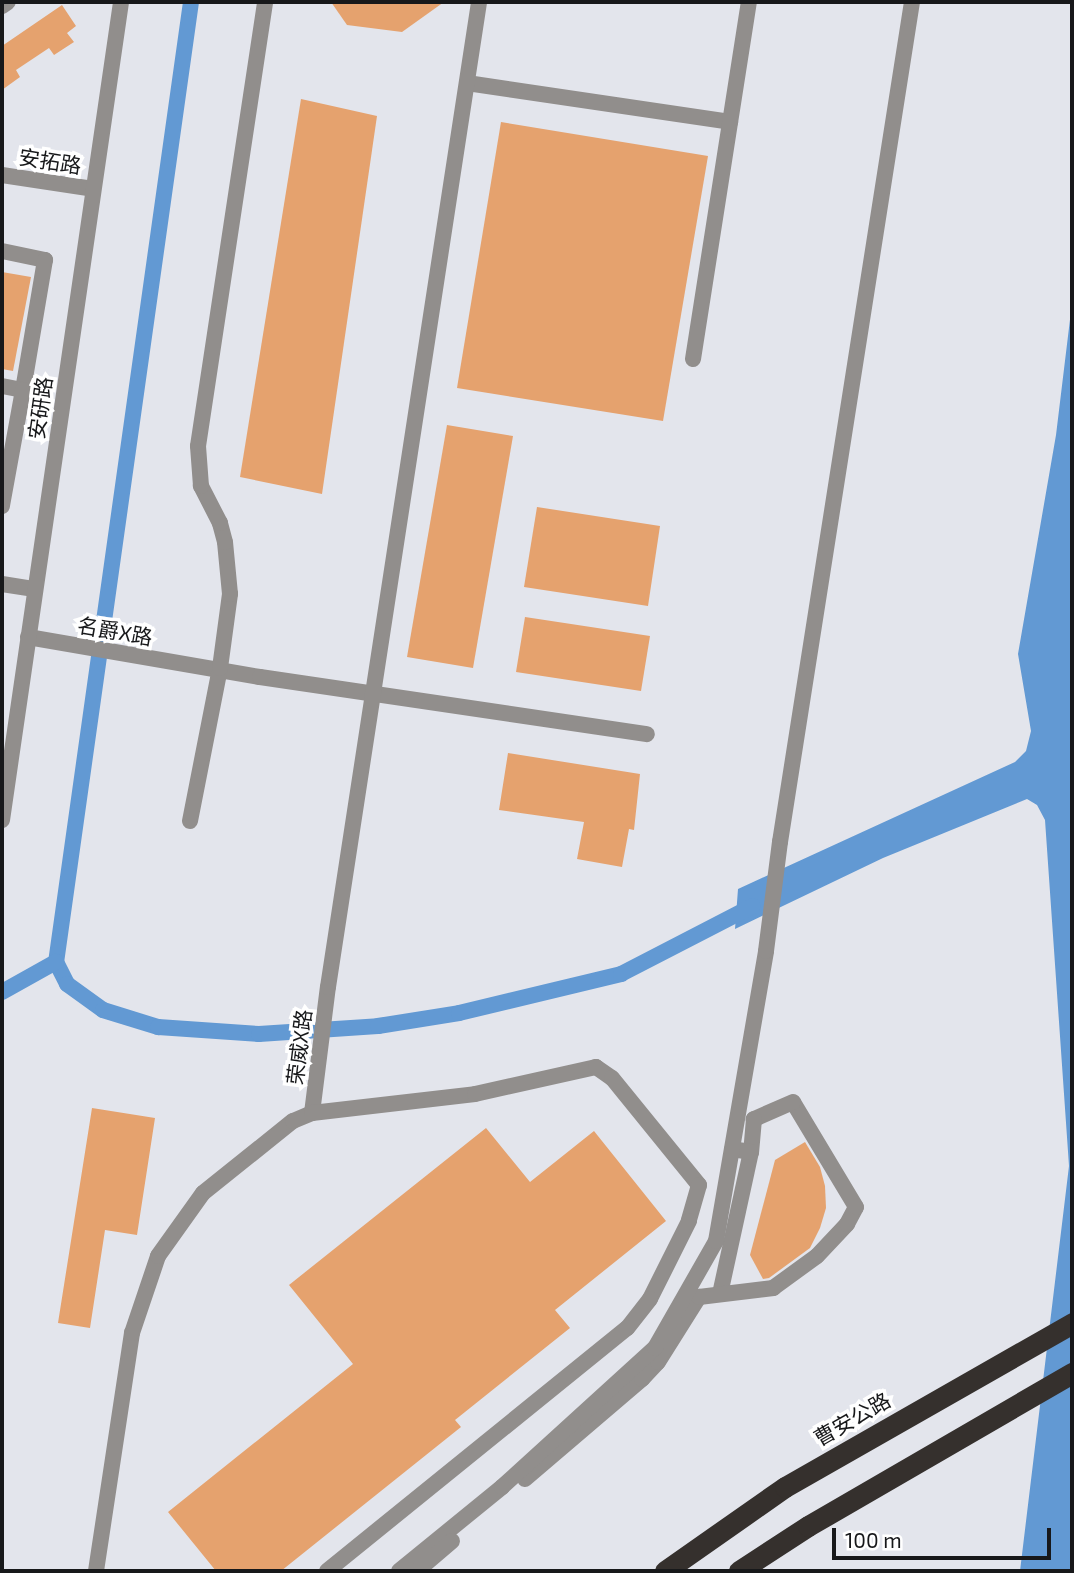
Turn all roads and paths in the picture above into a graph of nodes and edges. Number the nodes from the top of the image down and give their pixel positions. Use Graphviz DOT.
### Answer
graph roads {
  1 [pos="8,2"];
  2 [pos="121,2"];
  3 [pos="265,2"];
  4 [pos="479,2"];
  5 [pos="749,2"];
  6 [pos="912,2"];
  7 [pos="2,6"];
  8 [pos="467,83"];
  9 [pos="730,122"];
  10 [pos="2,175"];
  11 [pos="93,189"];
  12 [pos="2,251"];
  13 [pos="693,359"];
  14 [pos="2,386"];
  15 [pos="23,390"];
  16 [pos="2,506"];
  17 [pos="2,584"];
  18 [pos="35,589"];
  19 [pos="28,637"];
  20 [pos="220,668"];
  21 [pos="374,694"];
  22 [pos="648,734"];
  23 [pos="2,820"];
  24 [pos="190,821"];
  25 [pos="312,1113"];
  26 [pos="732,1149"];
  27 [pos="751,1152"];
  28 [pos="730,1247"];
  29 [pos="712,1248"];
  30 [pos="720,1294"];
  31 [pos="1072,1323"];
  32 [pos="1072,1373"];
  33 [pos="96,1571"];
  34 [pos="327,1571"];
  35 [pos="399,1571"];
  36 [pos="416,1571"];
  37 [pos="664,1571"];
  38 [pos="739,1571"];
  1 -- 7 [label="street"];
  2 -- 11 [label="street, 安研路"];
  3 -- 20 [label="street"];
  4 -- 8 [label="street, 荣威X路"];
  5 -- 9 [label="street"];
  6 -- 26 [label="street"];
  8 -- 9 [label="street"];
  8 -- 21 [label="street, 荣威X路"];
  9 -- 13 [label="street"];
  10 -- 11 [label="street, 安拓路"];
  11 -- 18 [label="street, 安研路"];
  12 -- 15 [label="street"];
  14 -- 15 [label="street"];
  15 -- 16 [label="street"];
  17 -- 18 [label="street"];
  18 -- 19 [label="street, 安研路"];
  19 -- 20 [label="street, 名爵X路"];
  19 -- 23 [label="street, 安研路"];
  20 -- 21 [label="street, 名爵X路"];
  20 -- 24 [label="street"];
  21 -- 22 [label="street, 名爵X路"];
  21 -- 25 [label="street, 荣威X路"];
  25 -- 33 [label="street"];
  25 -- 34 [label="street"];
  26 -- 27 [label="street"];
  26 -- 29 [label="street"];
  27 -- 28 [label="street"];
  27 -- 30 [label="street"];
  28 -- 29 [label="street"];
  28 -- 30 [label="street"];
  29 -- 35 [label="street"];
  30 -- 36 [label="street"];
  31 -- 37 [label="highway, 曹安公路"];
  32 -- 38 [label="highway"];
}
